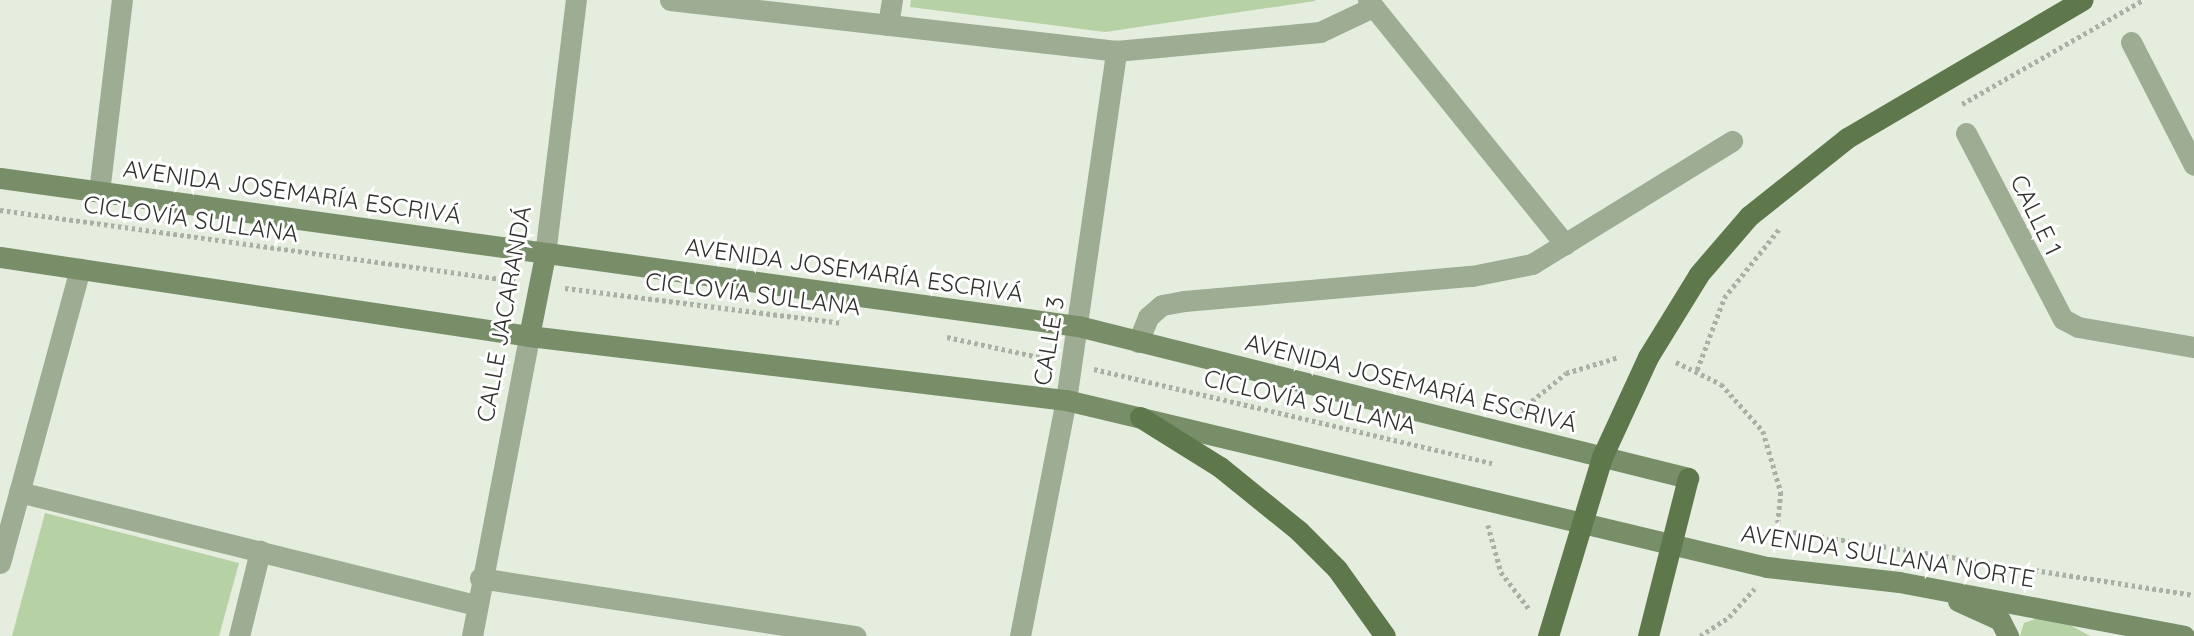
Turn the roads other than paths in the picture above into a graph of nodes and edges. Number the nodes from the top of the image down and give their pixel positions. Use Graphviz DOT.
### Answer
graph roads {
  1 [pos="122,0"];
  2 [pos="576,0"];
  3 [pos="670,0"];
  4 [pos="892,0"];
  5 [pos="2082,0"];
  6 [pos="1371,3"];
  7 [pos="888,25"];
  8 [pos="2131,42"];
  9 [pos="1116,51"];
  10 [pos="1966,133"];
  11 [pos="1732,141"];
  12 [pos="2194,165"];
  13 [pos="0,178"];
  14 [pos="99,192"];
  15 [pos="1564,244"];
  16 [pos="545,255"];
  17 [pos="0,257"];
  18 [pos="80,269"];
  19 [pos="1078,326"];
  20 [pos="529,336"];
  21 [pos="1138,342"];
  22 [pos="2194,347"];
  23 [pos="1066,400"];
  24 [pos="1140,417"];
  25 [pos="1602,457"];
  26 [pos="19,492"];
  27 [pos="6,515"];
  28 [pos="1586,523"];
  29 [pos="1668,543"];
  30 [pos="261,551"];
  31 [pos="0,563"];
  32 [pos="480,578"];
  33 [pos="1899,582"];
  34 [pos="476,605"];
  35 [pos="239,636"];
  36 [pos="472,636"];
  37 [pos="856,636"];
  38 [pos="1020,636"];
  39 [pos="1385,636"];
  40 [pos="1548,636"];
  41 [pos="1648,636"];
  42 [pos="2008,636"];
  43 [pos="2184,636"];
  1 -- 14 [label="street"];
  2 -- 16 [label="street, CALLE JACARANDÁ"];
  3 -- 7 [label="street"];
  4 -- 7 [label="street"];
  5 -- 25 [label="main road"];
  6 -- 9 [label="street"];
  6 -- 15 [label="street"];
  7 -- 9 [label="street"];
  8 -- 12 [label="street"];
  9 -- 19 [label="street, CALLE 3"];
  10 -- 22 [label="street, CALLE 1"];
  11 -- 15 [label="street"];
  13 -- 14 [label="main road, AVENIDA JOSEMARÍA ESCRIVÁ"];
  14 -- 16 [label="main road, AVENIDA JOSEMARÍA ESCRIVÁ"];
  15 -- 21 [label="street"];
  16 -- 19 [label="main road, AVENIDA JOSEMARÍA ESCRIVÁ"];
  16 -- 20 [label="main road, CALLE JACARANDÁ"];
  17 -- 18 [label="main road"];
  18 -- 20 [label="main road"];
  18 -- 26 [label="street"];
  19 -- 21 [label="main road, AVENIDA JOSEMARÍA ESCRIVÁ"];
  19 -- 23 [label="street, CALLE 3"];
  20 -- 23 [label="main road"];
  20 -- 32 [label="street, CALLE JACARANDÁ"];
  21 -- 25 [label="main road, AVENIDA JOSEMARÍA ESCRIVÁ"];
  23 -- 24 [label="main road"];
  23 -- 38 [label="street, CALLE 3"];
  24 -- 28 [label="main road"];
  24 -- 39 [label="main road"];
  25 -- 28 [label="main road"];
  25 -- 29 [label="main road, AVENIDA JOSEMARÍA ESCRIVÁ"];
  26 -- 27 [label="street"];
  26 -- 30 [label="street"];
  27 -- 31 [label="street"];
  28 -- 29 [label="main road, AVENIDA SULLANA NORTE"];
  28 -- 40 [label="main road"];
  29 -- 33 [label="main road, AVENIDA SULLANA NORTE"];
  29 -- 41 [label="main road"];
  30 -- 34 [label="street"];
  30 -- 35 [label="street"];
  32 -- 34 [label="street, CALLE JACARANDÁ"];
  32 -- 37 [label="street"];
  33 -- 42 [label="main road"];
  33 -- 43 [label="main road, AVENIDA SULLANA NORTE"];
  34 -- 36 [label="street, CALLE JACARANDÁ"];
}
